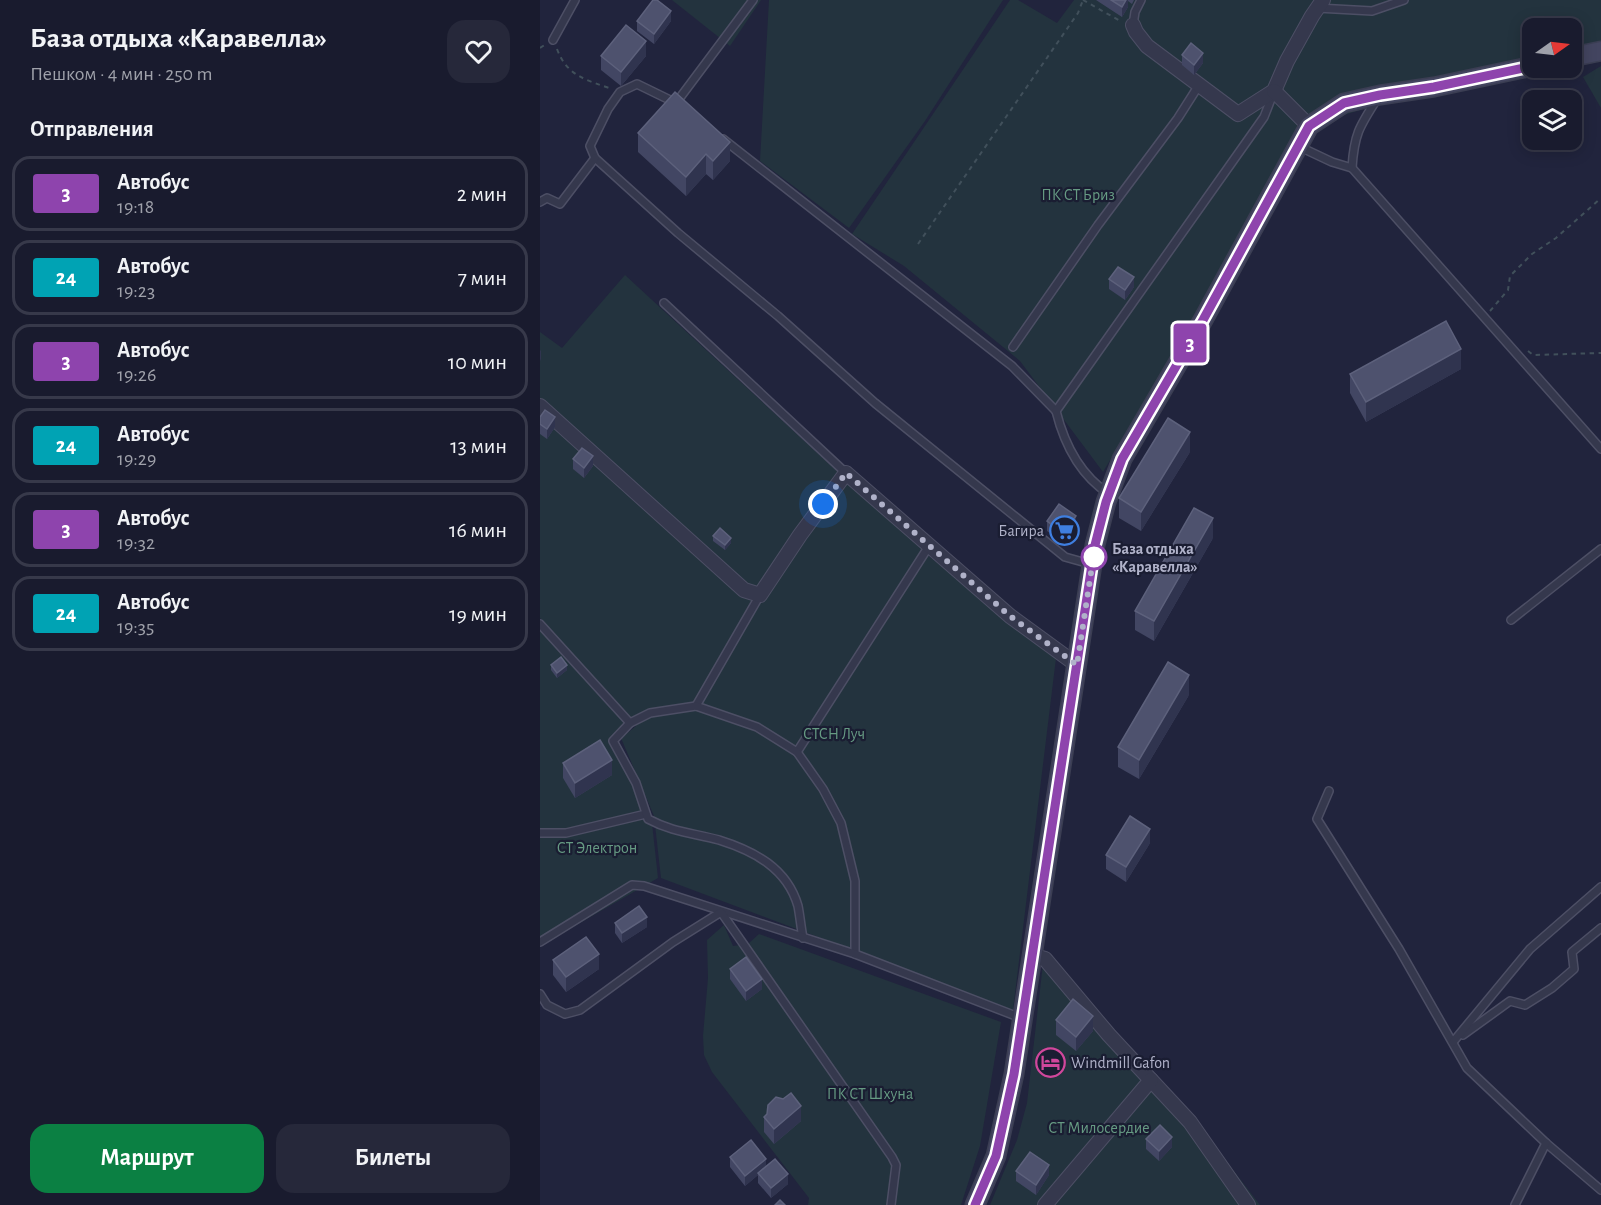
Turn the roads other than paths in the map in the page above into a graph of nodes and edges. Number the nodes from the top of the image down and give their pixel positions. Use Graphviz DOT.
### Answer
graph roads {
  1 [pos="575,0"];
  2 [pos="753,0"];
  3 [pos="1141,0"];
  4 [pos="1404,0"];
  5 [pos="1320,4"];
  6 [pos="1133,25"];
  7 [pos="553,40"];
  8 [pos="1601,51"];
  9 [pos="1582,55"];
  10 [pos="1522,68"];
  11 [pos="1199,85"];
  12 [pos="1274,91"];
  13 [pos="1380,95"];
  14 [pos="676,103"];
  15 [pos="685,110"];
  16 [pos="1309,126"];
  17 [pos="719,136"];
  18 [pos="1298,146"];
  19 [pos="595,158"];
  20 [pos="1352,168"];
  21 [pos="540,202"];
  22 [pos="663,303"];
  23 [pos="1013,347"];
  24 [pos="540,406"];
  25 [pos="1056,411"];
  26 [pos="1601,450"];
  27 [pos="846,473"];
  28 [pos="1109,494"];
  29 [pos="929,546"];
  30 [pos="1601,549"];
  31 [pos="1093,564"];
  32 [pos="760,595"];
  33 [pos="1510,620"];
  34 [pos="540,624"];
  35 [pos="1077,665"];
  36 [pos="696,706"];
  37 [pos="630,723"];
  38 [pos="797,752"];
  39 [pos="1329,791"];
  40 [pos="646,814"];
  41 [pos="540,833"];
  42 [pos="1601,887"];
  43 [pos="721,912"];
  44 [pos="1601,928"];
  45 [pos="803,938"];
  46 [pos="540,942"];
  47 [pos="855,954"];
  48 [pos="1031,955"];
  49 [pos="540,994"];
  50 [pos="1021,1018"];
  51 [pos="1453,1042"];
  52 [pos="1151,1080"];
  53 [pos="1546,1143"];
  54 [pos="1601,1190"];
  55 [pos="891,1205"];
  56 [pos="975,1205"];
  57 [pos="1045,1205"];
  58 [pos="1248,1205"];
  59 [pos="1515,1205"];
  1 -- 7 [label="lane"];
  2 -- 14 [label="lane"];
  3 -- 6 [label="lane"];
  4 -- 5 [label="lane"];
  5 -- 12 [label="street"];
  6 -- 11 [label="street"];
  8 -- 9 [label="main road"];
  10 -- 13 [label="main road"];
  11 -- 12 [label="street"];
  11 -- 23 [label="lane"];
  12 -- 16 [label="street"];
  12 -- 25 [label="lane"];
  13 -- 16 [label="main road"];
  13 -- 20 [label="lane"];
  14 -- 15 [label="lane"];
  14 -- 19 [label="lane"];
  16 -- 18 [label="main road"];
  17 -- 25 [label="lane"];
  18 -- 20 [label="lane"];
  18 -- 28 [label="main road"];
  19 -- 21 [label="lane"];
  19 -- 31 [label="lane"];
  20 -- 26 [label="lane"];
  22 -- 27 [label="lane"];
  24 -- 32 [label="street"];
  25 -- 28 [label="lane"];
  27 -- 29 [label="street"];
  27 -- 32 [label="street"];
  28 -- 31 [label="main road"];
  29 -- 35 [label="street"];
  29 -- 38 [label="lane"];
  30 -- 33 [label="lane"];
  31 -- 35 [label="main road"];
  32 -- 36 [label="lane"];
  34 -- 37 [label="lane"];
  35 -- 48 [label="main road"];
  36 -- 37 [label="lane"];
  36 -- 38 [label="lane"];
  37 -- 40 [label="lane"];
  38 -- 47 [label="lane"];
  39 -- 51 [label="lane"];
  40 -- 41 [label="lane"];
  40 -- 45 [label="lane"];
  42 -- 51 [label="lane"];
  43 -- 45 [label="lane"];
  43 -- 46 [label="lane"];
  43 -- 49 [label="lane"];
  43 -- 55 [label="lane"];
  44 -- 51 [label="lane"];
  45 -- 47 [label="lane"];
  47 -- 50 [label="lane"];
  48 -- 50 [label="main road"];
  48 -- 52 [label="street"];
  50 -- 56 [label="main road"];
  51 -- 53 [label="lane"];
  52 -- 57 [label="street"];
  52 -- 58 [label="street"];
  53 -- 54 [label="lane"];
  53 -- 59 [label="lane"];
}
